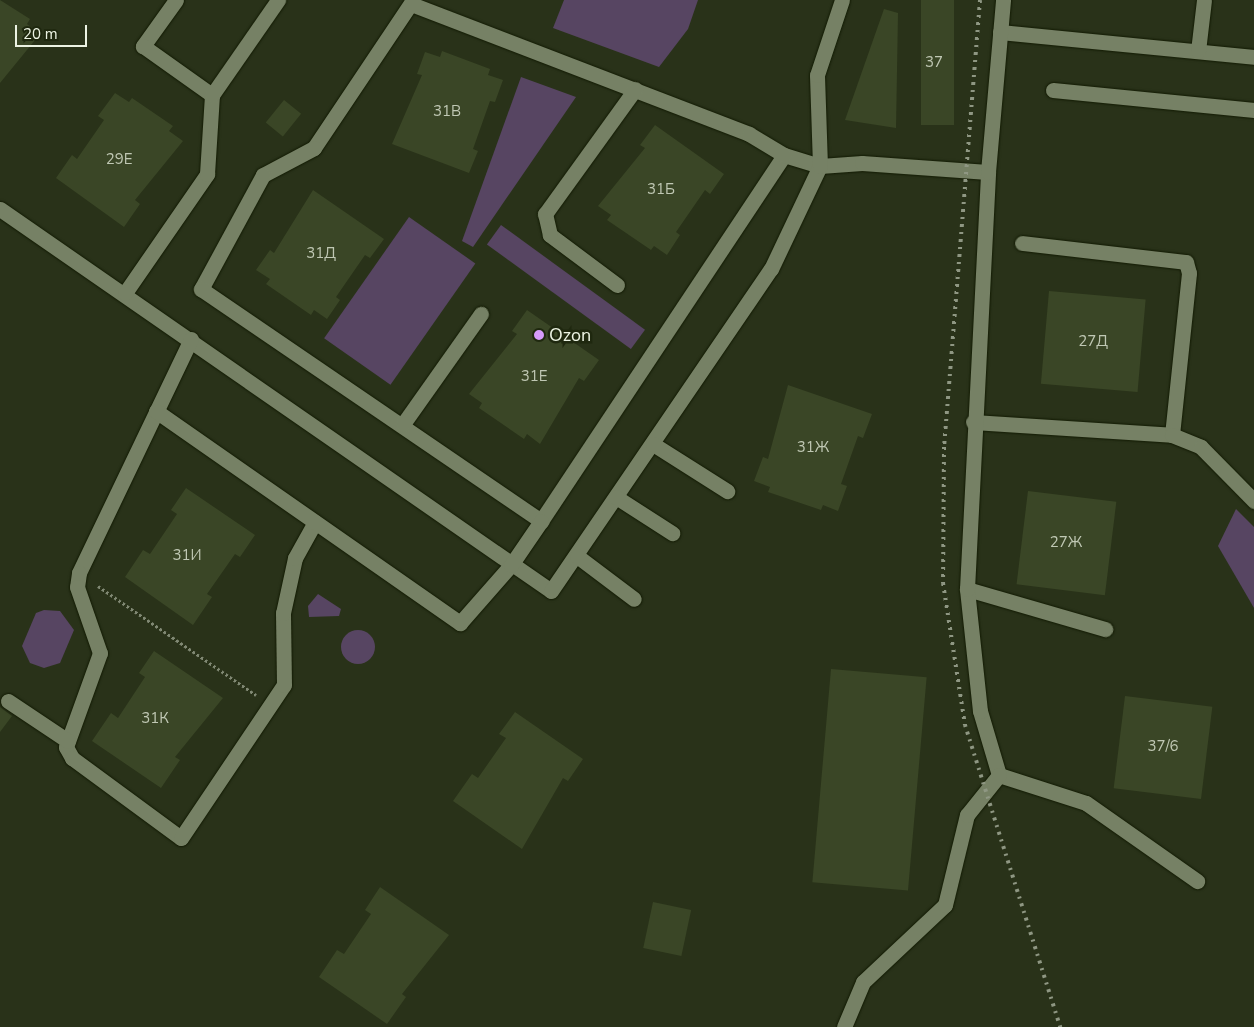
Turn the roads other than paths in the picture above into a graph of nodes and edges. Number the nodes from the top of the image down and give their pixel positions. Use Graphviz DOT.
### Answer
graph roads {
  1 [pos="176,0"];
  2 [pos="278,0"];
  3 [pos="842,0"];
  4 [pos="1003,0"];
  5 [pos="1204,0"];
  6 [pos="412,2"];
  7 [pos="1000,32"];
  8 [pos="1198,51"];
  9 [pos="1254,57"];
  10 [pos="635,88"];
  11 [pos="1053,90"];
  12 [pos="212,95"];
  13 [pos="1254,110"];
  14 [pos="784,155"];
  15 [pos="820,166"];
  16 [pos="988,172"];
  17 [pos="0,209"];
  18 [pos="1022,243"];
  19 [pos="618,284"];
  20 [pos="125,293"];
  21 [pos="481,314"];
  22 [pos="191,339"];
  23 [pos="156,411"];
  24 [pos="974,422"];
  25 [pos="403,424"];
  26 [pos="1172,435"];
  27 [pos="653,444"];
  28 [pos="727,491"];
  29 [pos="616,497"];
  30 [pos="1254,501"];
  31 [pos="541,521"];
  32 [pos="315,522"];
  33 [pos="672,533"];
  34 [pos="577,556"];
  35 [pos="511,566"];
  36 [pos="967,589"];
  37 [pos="634,599"];
  38 [pos="1105,629"];
  39 [pos="8,701"];
  40 [pos="68,741"];
  41 [pos="999,774"];
  42 [pos="1197,881"];
  43 [pos="844,1027"];
  1 -- 12 [label="street"];
  2 -- 12 [label="street"];
  3 -- 15 [label="street"];
  4 -- 7 [label="street"];
  5 -- 8 [label="street"];
  6 -- 10 [label="street"];
  6 -- 25 [label="street"];
  7 -- 8 [label="street"];
  7 -- 16 [label="street"];
  8 -- 9 [label="street"];
  10 -- 14 [label="street"];
  10 -- 19 [label="street"];
  11 -- 13 [label="street"];
  12 -- 20 [label="street"];
  14 -- 15 [label="street"];
  14 -- 31 [label="street"];
  15 -- 16 [label="street"];
  15 -- 27 [label="street"];
  16 -- 24 [label="street"];
  17 -- 20 [label="street"];
  18 -- 26 [label="street"];
  20 -- 22 [label="street"];
  21 -- 25 [label="street"];
  22 -- 23 [label="street"];
  22 -- 35 [label="street"];
  23 -- 32 [label="street"];
  23 -- 40 [label="street"];
  24 -- 26 [label="street"];
  24 -- 36 [label="street"];
  25 -- 31 [label="street"];
  26 -- 30 [label="street"];
  27 -- 28 [label="street"];
  27 -- 29 [label="street"];
  29 -- 33 [label="street"];
  29 -- 34 [label="street"];
  31 -- 35 [label="street"];
  32 -- 35 [label="street"];
  32 -- 40 [label="street"];
  34 -- 35 [label="street"];
  34 -- 37 [label="street"];
  36 -- 38 [label="street"];
  36 -- 41 [label="street"];
  39 -- 40 [label="street"];
  41 -- 42 [label="street"];
  41 -- 43 [label="street"];
}
